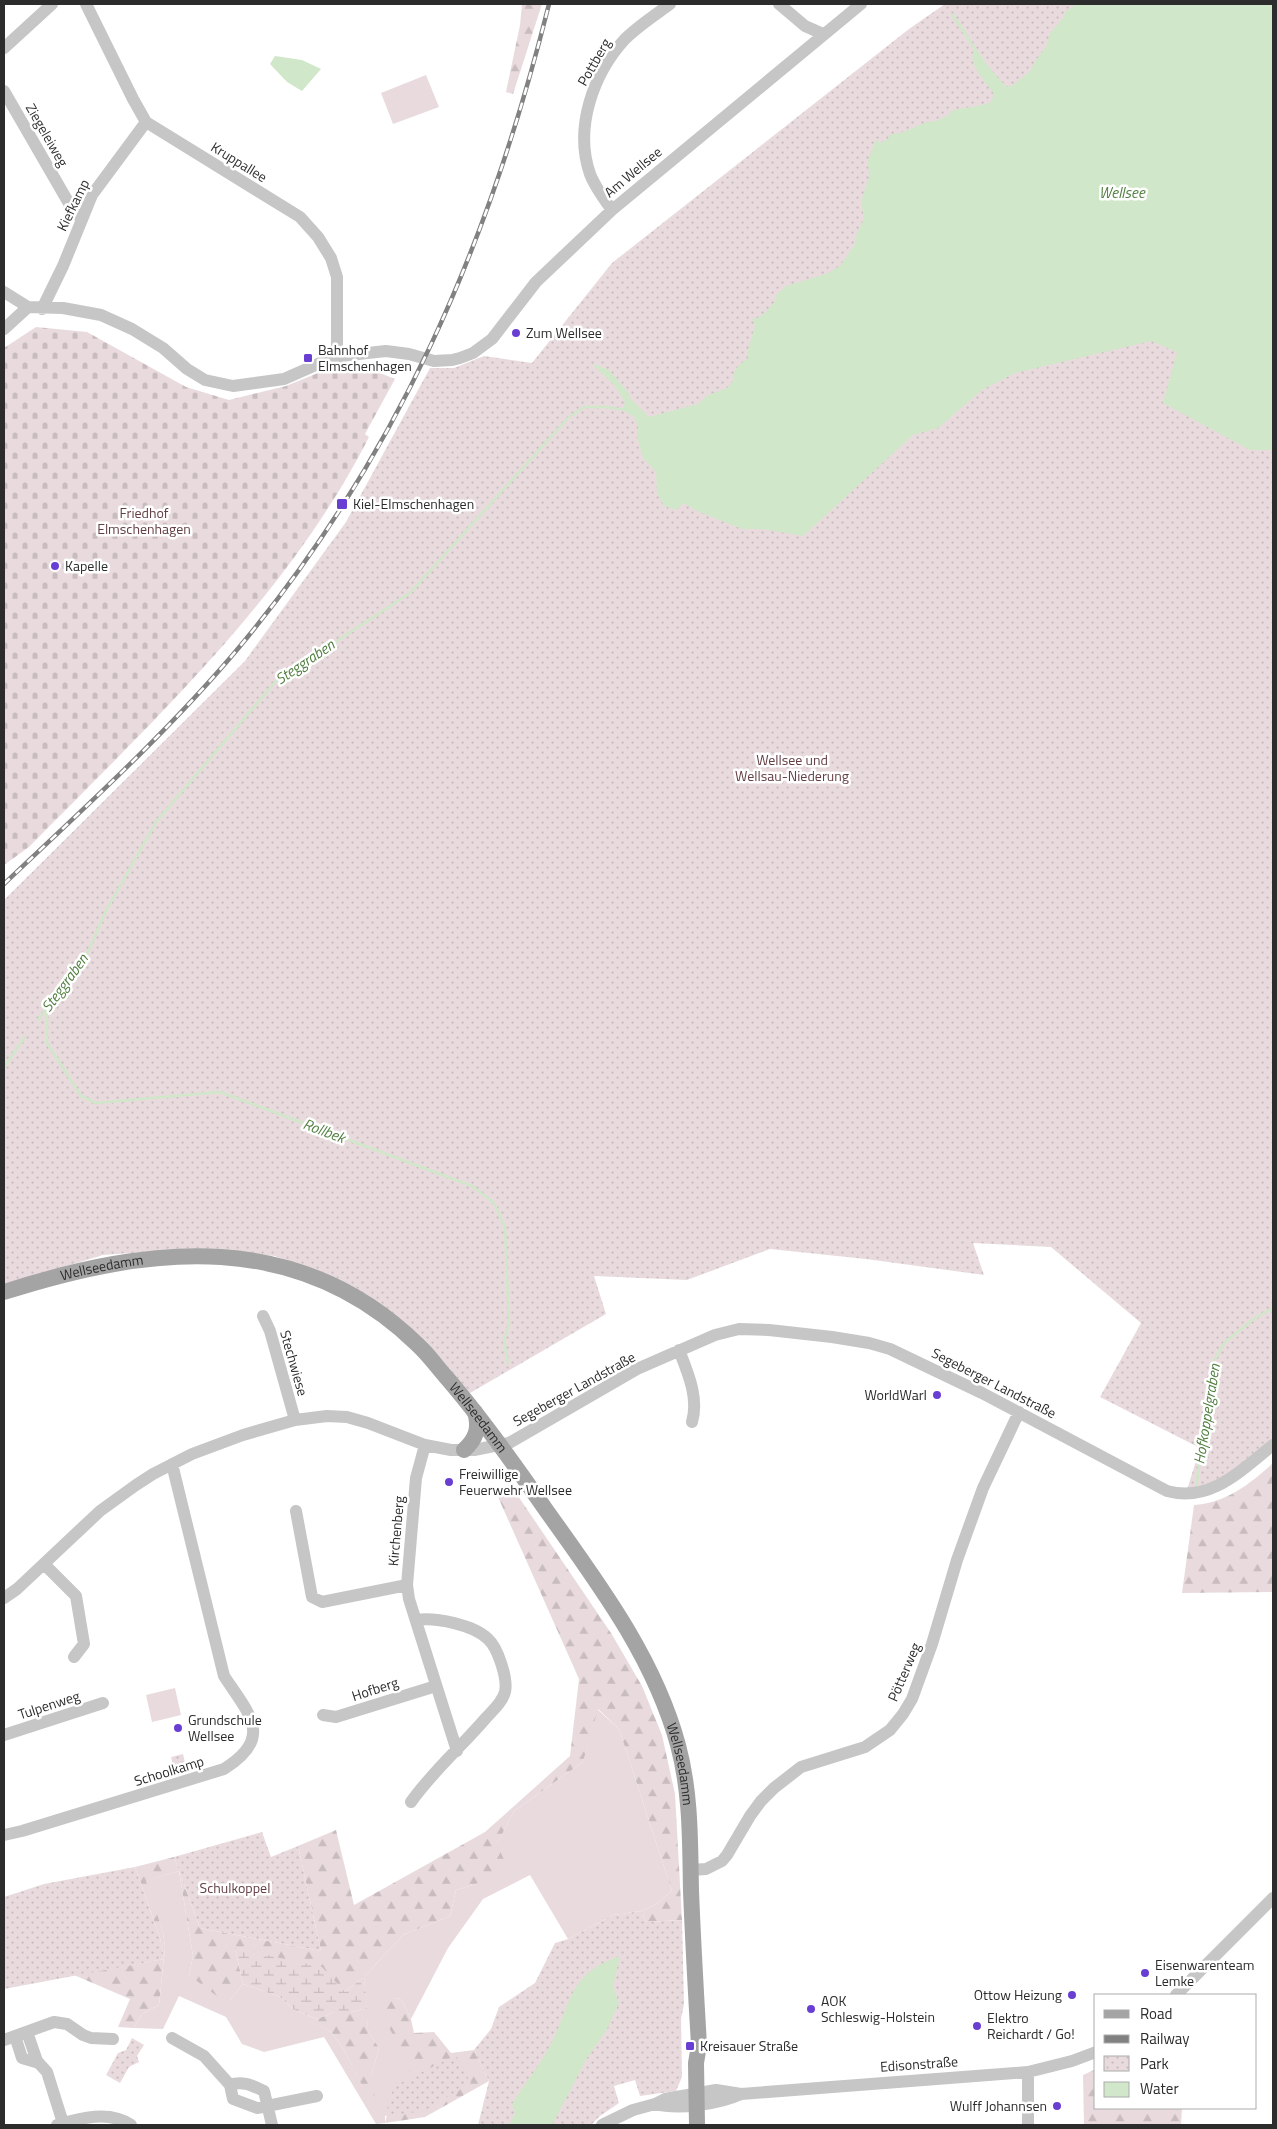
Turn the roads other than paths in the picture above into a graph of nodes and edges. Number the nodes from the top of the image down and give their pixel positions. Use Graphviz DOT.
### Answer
graph roads {
  1 [pos="52,4"];
  2 [pos="86,4"];
  3 [pos="779,4"];
  4 [pos="861,4"];
  5 [pos="667,5"];
  6 [pos="823,34"];
  7 [pos="4,48"];
  8 [pos="4,92"];
  9 [pos="146,122"];
  10 [pos="612,210"];
  11 [pos="81,218"];
  12 [pos="4,292"];
  13 [pos="28,307"];
  14 [pos="42,309"];
  15 [pos="4,329"];
  16 [pos="337,358"];
  17 [pos="4,1292"];
  18 [pos="263,1316"];
  19 [pos="679,1350"];
  20 [pos="475,1411"];
  21 [pos="1019,1412"];
  22 [pos="295,1420"];
  23 [pos="692,1422"];
  24 [pos="425,1445"];
  25 [pos="500,1445"];
  26 [pos="1273,1445"];
  27 [pos="464,1450"];
  28 [pos="172,1464"];
  29 [pos="296,1511"];
  30 [pos="44,1564"];
  31 [pos="407,1585"];
  32 [pos="4,1598"];
  33 [pos="416,1620"];
  34 [pos="74,1657"];
  35 [pos="436,1686"];
  36 [pos="103,1703"];
  37 [pos="323,1715"];
  38 [pos="4,1735"];
  39 [pos="458,1751"];
  40 [pos="411,1802"];
  41 [pos="4,1835"];
  42 [pos="690,1870"];
  43 [pos="1273,1898"];
  44 [pos="1177,1994"];
  45 [pos="15,2036"];
  46 [pos="172,2038"];
  47 [pos="113,2039"];
  48 [pos="1094,2053"];
  49 [pos="1028,2072"];
  50 [pos="230,2085"];
  51 [pos="317,2096"];
  52 [pos="701,2098"];
  53 [pos="267,2105"];
  54 [pos="60,2124"];
  55 [pos="83,2125"];
  56 [pos="131,2125"];
  57 [pos="272,2125"];
  58 [pos="602,2125"];
  59 [pos="697,2125"];
  60 [pos="706,2125"];
  61 [pos="1028,2125"];
  1 -- 7 [label="street"];
  2 -- 9 [label="street, Kruppallee"];
  3 -- 6 [label="street"];
  4 -- 6 [label="street, Am Wellsee"];
  5 -- 10 [label="street, Pottberg"];
  6 -- 10 [label="street, Am Wellsee"];
  8 -- 11 [label="street, Ziegeleiweg"];
  9 -- 11 [label="street, Kiefkamp"];
  9 -- 16 [label="street, Kruppallee"];
  10 -- 16 [label="street, Am Wellsee"];
  11 -- 14 [label="street, Kiefkamp"];
  12 -- 13 [label="street"];
  13 -- 14 [label="street, Am Wellsee"];
  13 -- 15 [label="street"];
  14 -- 16 [label="street, Am Wellsee"];
  17 -- 20 [label="main road, Wellseedamm"];
  18 -- 22 [label="street, Stechwiese"];
  19 -- 21 [label="street, Segeberger Landstraße"];
  19 -- 23 [label="street"];
  19 -- 25 [label="street, Segeberger Landstraße"];
  20 -- 25 [label="main road, Wellseedamm"];
  20 -- 27 [label="main road"];
  21 -- 26 [label="street, Segeberger Landstraße"];
  21 -- 42 [label="street, Pötterweg"];
  22 -- 24 [label="street, Segeberger Landstraße"];
  22 -- 28 [label="street, Segeberger Landstraße"];
  24 -- 27 [label="street, Segeberger Landstraße"];
  24 -- 31 [label="street, Kirchenberg"];
  25 -- 27 [label="street, Segeberger Landstraße"];
  25 -- 42 [label="main road, Wellseedamm"];
  28 -- 30 [label="street, Segeberger Landstraße"];
  28 -- 41 [label="street, Schoolkamp"];
  29 -- 31 [label="street"];
  30 -- 32 [label="street, Segeberger Landstraße"];
  30 -- 34 [label="street"];
  31 -- 33 [label="street, Kirchenberg"];
  33 -- 35 [label="street, Kirchenberg"];
  33 -- 39 [label="street"];
  35 -- 37 [label="street, Hofberg"];
  35 -- 39 [label="street, Kirchenberg"];
  36 -- 38 [label="street, Tulpenweg"];
  39 -- 40 [label="street"];
  42 -- 52 [label="main road, Wellseedamm"];
  43 -- 44 [label="street"];
  45 -- 47 [label="street"];
  45 -- 54 [label="street"];
  46 -- 50 [label="street"];
  48 -- 49 [label="street, Edisonstraße"];
  49 -- 52 [label="street, Edisonstraße"];
  49 -- 61 [label="street"];
  50 -- 53 [label="street"];
  50 -- 53 [label="street"];
  51 -- 53 [label="street"];
  52 -- 58 [label="street"];
  52 -- 59 [label="main road, Wellseedamm"];
  52 -- 60 [label="main road, Wellseedamm"];
  53 -- 57 [label="street"];
  54 -- 55 [label="street"];
  54 -- 56 [label="street"];
}
